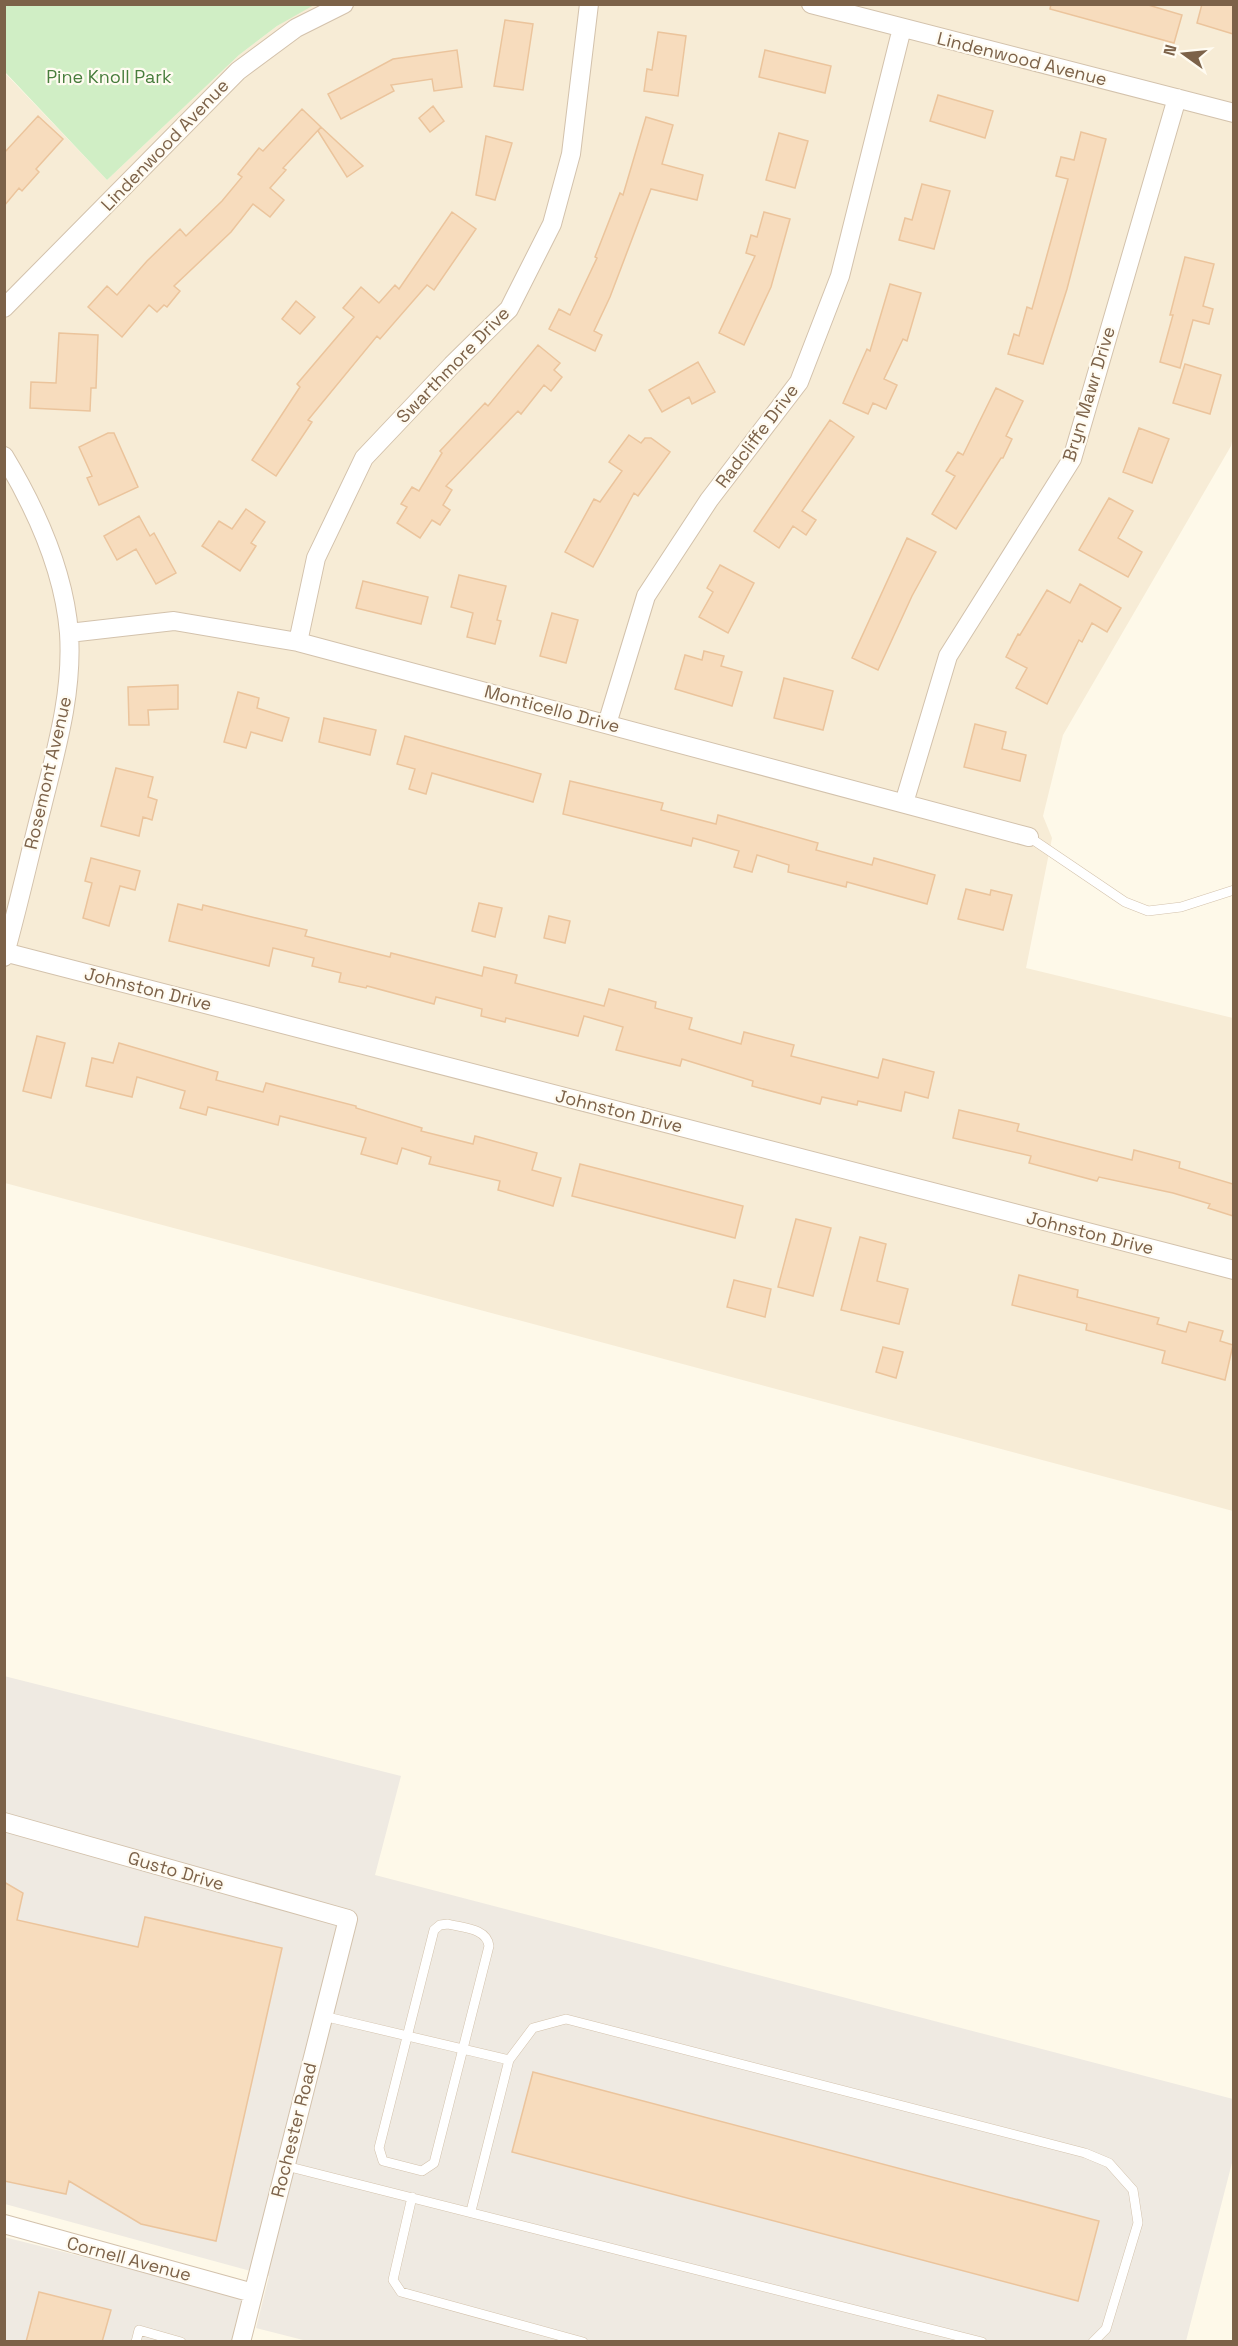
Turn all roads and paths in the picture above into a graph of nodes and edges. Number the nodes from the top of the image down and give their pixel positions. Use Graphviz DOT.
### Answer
graph roads {
  1 [pos="344,4"];
  2 [pos="590,4"];
  3 [pos="811,4"];
  4 [pos="902,28"];
  5 [pos="1177,98"];
  6 [pos="1233,113"];
  7 [pos="4,308"];
  8 [pos="4,456"];
  9 [pos="69,633"];
  10 [pos="298,642"];
  11 [pos="607,724"];
  12 [pos="904,804"];
  13 [pos="1029,837"];
  14 [pos="1233,890"];
  15 [pos="5,954"];
  16 [pos="1233,1270"];
  17 [pos="4,1822"];
  18 [pos="348,1919"];
  19 [pos="323,2016"];
  20 [pos="407,2036"];
  21 [pos="464,2049"];
  22 [pos="509,2060"];
  23 [pos="286,2166"];
  24 [pos="412,2197"];
  25 [pos="471,2211"];
  26 [pos="4,2224"];
  27 [pos="253,2293"];
  28 [pos="1106,2329"];
  29 [pos="136,2342"];
  30 [pos="182,2342"];
  31 [pos="241,2342"];
  32 [pos="583,2342"];
  33 [pos="982,2342"];
  34 [pos="1093,2342"];
  35 [pos="1104,2342"];
  1 -- 7 [label="street, Lindenwood Avenue"];
  2 -- 10 [label="street, Swarthmore Drive"];
  3 -- 4 [label="street, Lindenwood Avenue"];
  4 -- 5 [label="street, Lindenwood Avenue"];
  4 -- 11 [label="street, Radcliffe Drive"];
  5 -- 6 [label="street, Lindenwood Avenue"];
  5 -- 12 [label="street, Bryn Mawr Drive"];
  8 -- 9 [label="street, Rosemont Avenue"];
  9 -- 10 [label="street, Monticello Drive"];
  9 -- 15 [label="street, Rosemont Avenue"];
  10 -- 11 [label="street, Monticello Drive"];
  11 -- 12 [label="street, Monticello Drive"];
  12 -- 13 [label="street, Monticello Drive"];
  13 -- 14 [label="lane"];
  15 -- 16 [label="street, Johnston Drive"];
  17 -- 18 [label="street, Gusto Drive"];
  18 -- 19 [label="street, Rochester Road"];
  19 -- 20 [label="lane"];
  19 -- 23 [label="street, Rochester Road"];
  20 -- 21 [label="lane"];
  20 -- 21 [label="lane"];
  20 -- 21 [label="lane"];
  21 -- 22 [label="lane"];
  22 -- 25 [label="lane"];
  22 -- 28 [label="lane"];
  23 -- 24 [label="lane"];
  23 -- 27 [label="street, Rochester Road"];
  24 -- 25 [label="lane"];
  24 -- 32 [label="lane"];
  25 -- 33 [label="lane"];
  26 -- 27 [label="street, Cornell Avenue"];
  27 -- 31 [label="street, Rochester Road"];
  28 -- 34 [label="lane"];
  28 -- 35 [label="lane"];
  29 -- 30 [label="lane"];
}
